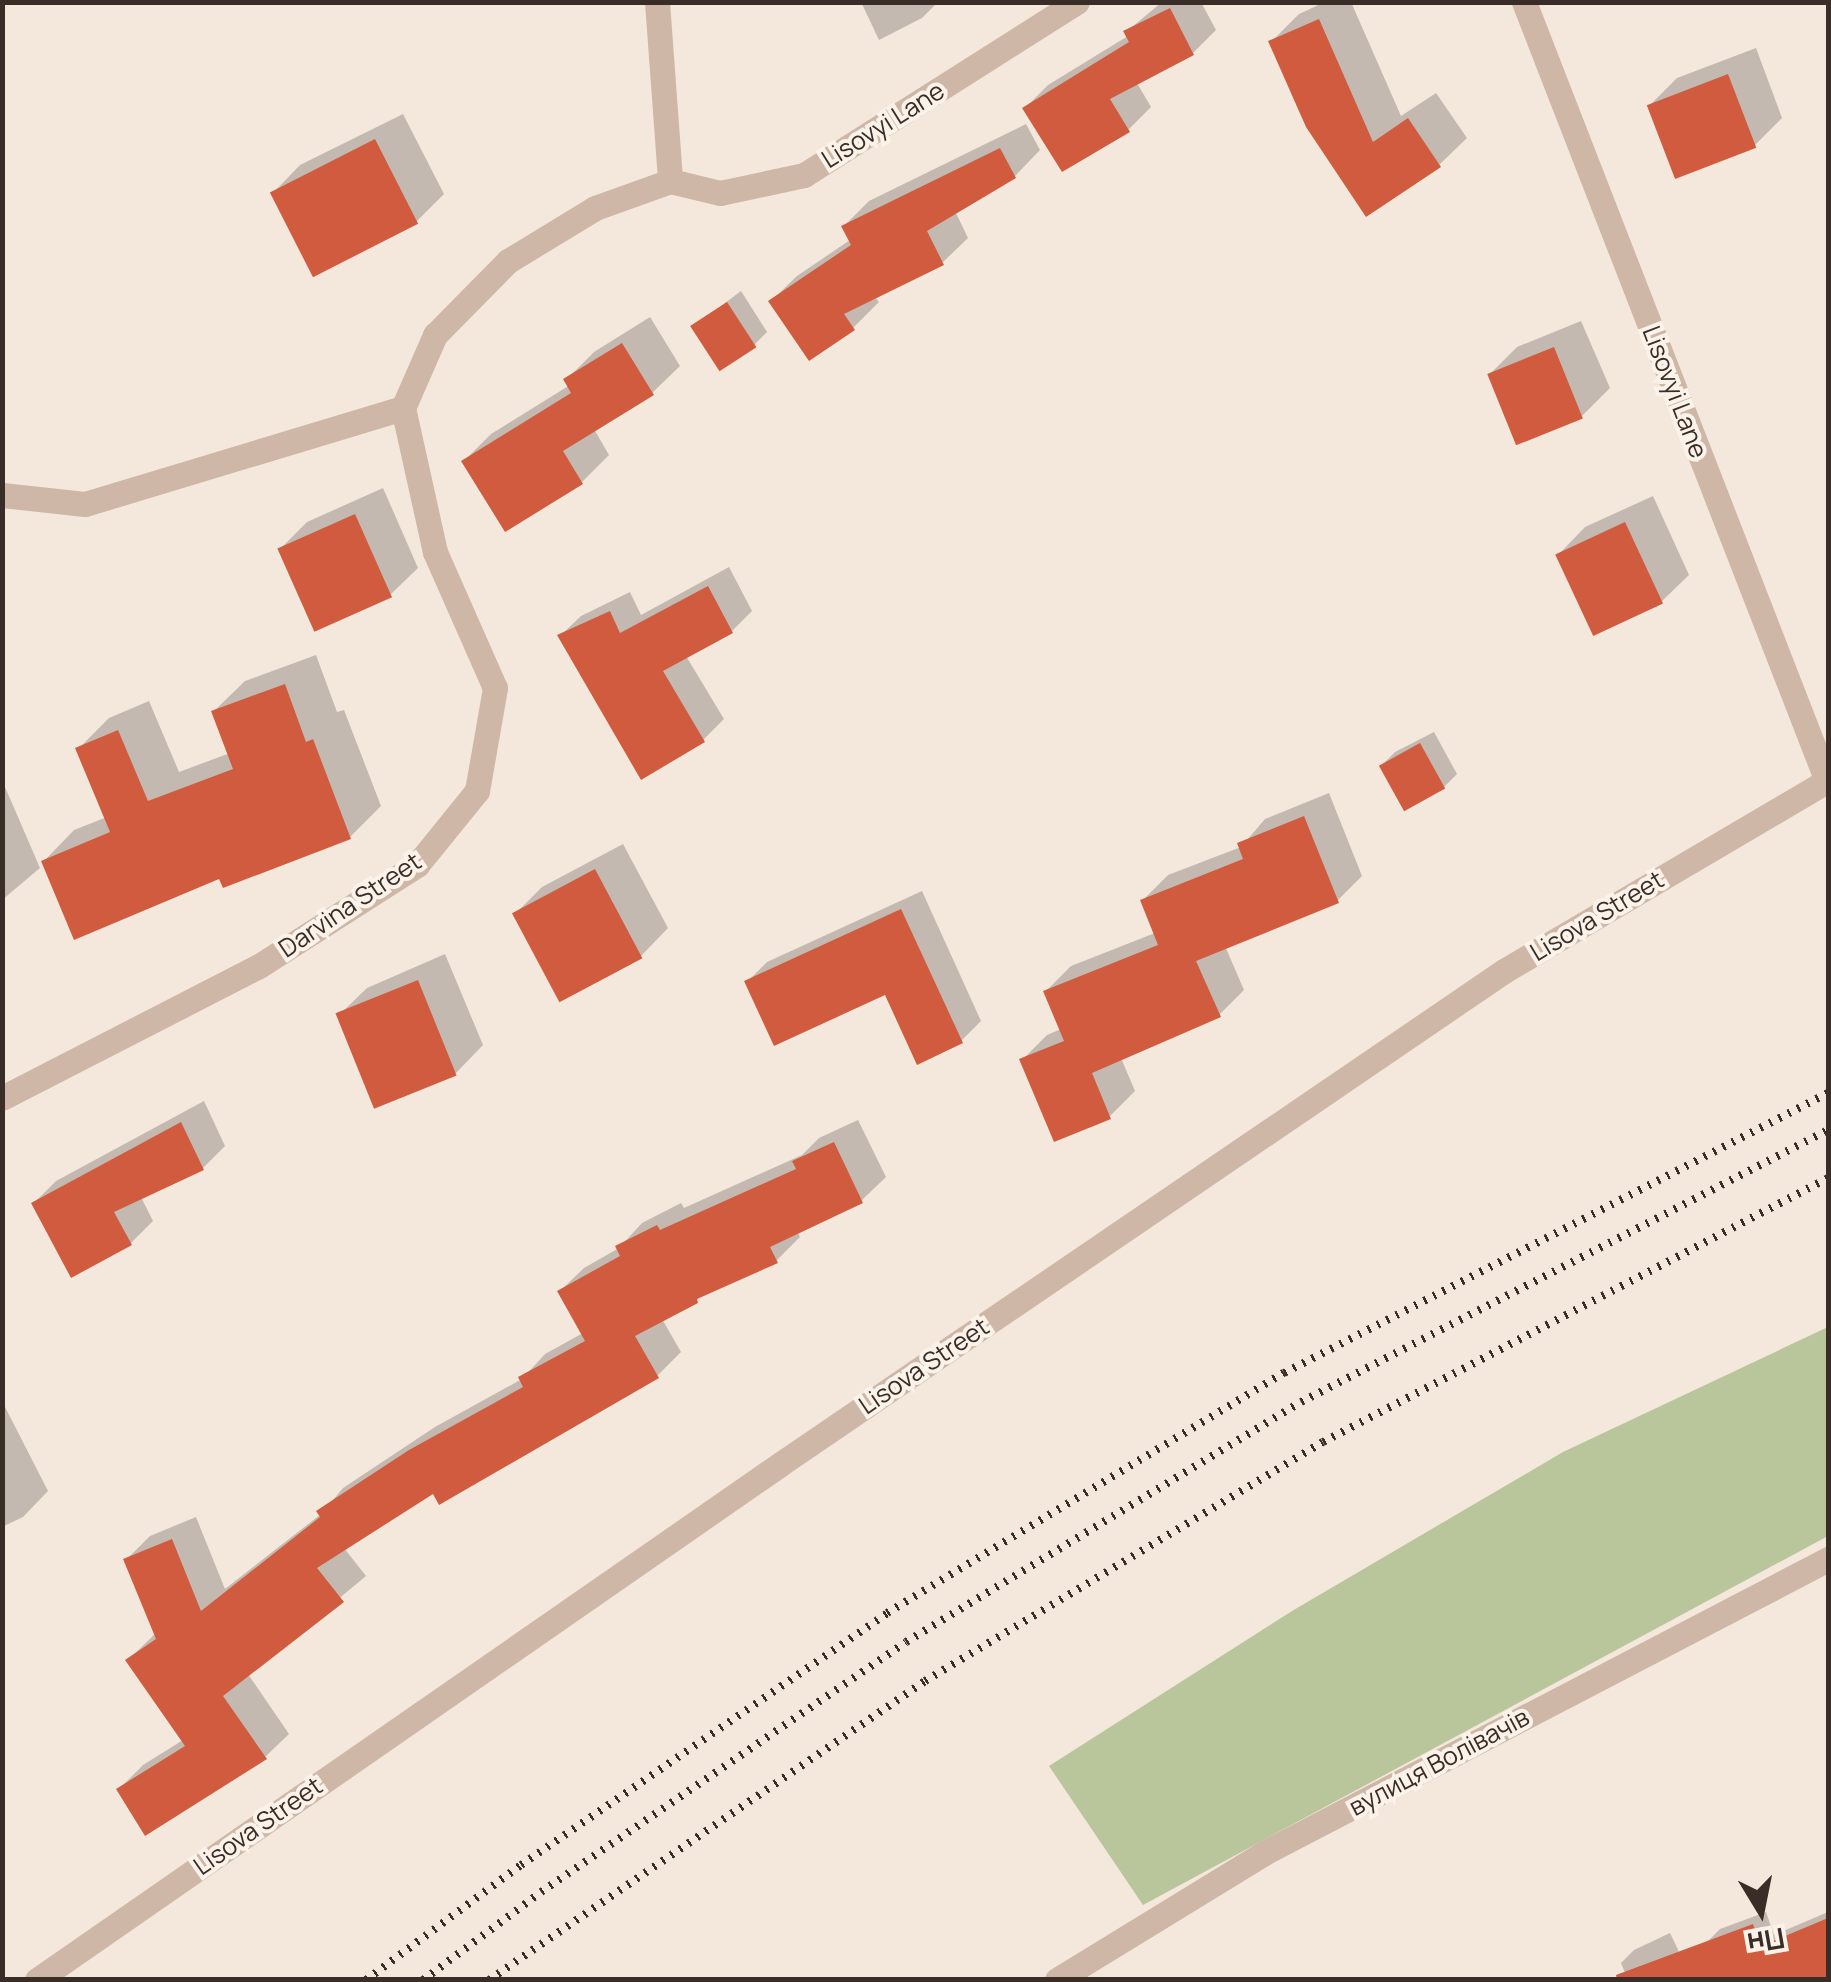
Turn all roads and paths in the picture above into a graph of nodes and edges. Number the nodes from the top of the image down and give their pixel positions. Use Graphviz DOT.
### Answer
graph roads {
  1 [pos="657,2"];
  2 [pos="1077,2"];
  3 [pos="1524,2"];
  4 [pos="670,181"];
  5 [pos="403,408"];
  6 [pos="2,495"];
  7 [pos="1828,780"];
  8 [pos="2,1098"];
  9 [pos="1828,1558"];
  10 [pos="38,1980"];
  11 [pos="1057,1980"];
  1 -- 4 [label="street"];
  2 -- 4 [label="street, Lisovyi Lane"];
  3 -- 7 [label="street, Lisovyi Lane"];
  4 -- 5 [label="street"];
  5 -- 6 [label="street"];
  5 -- 8 [label="street, Darvina Street"];
  7 -- 10 [label="street, Lisova Street"];
  9 -- 11 [label="street, вулиця Волівачів"];
}
